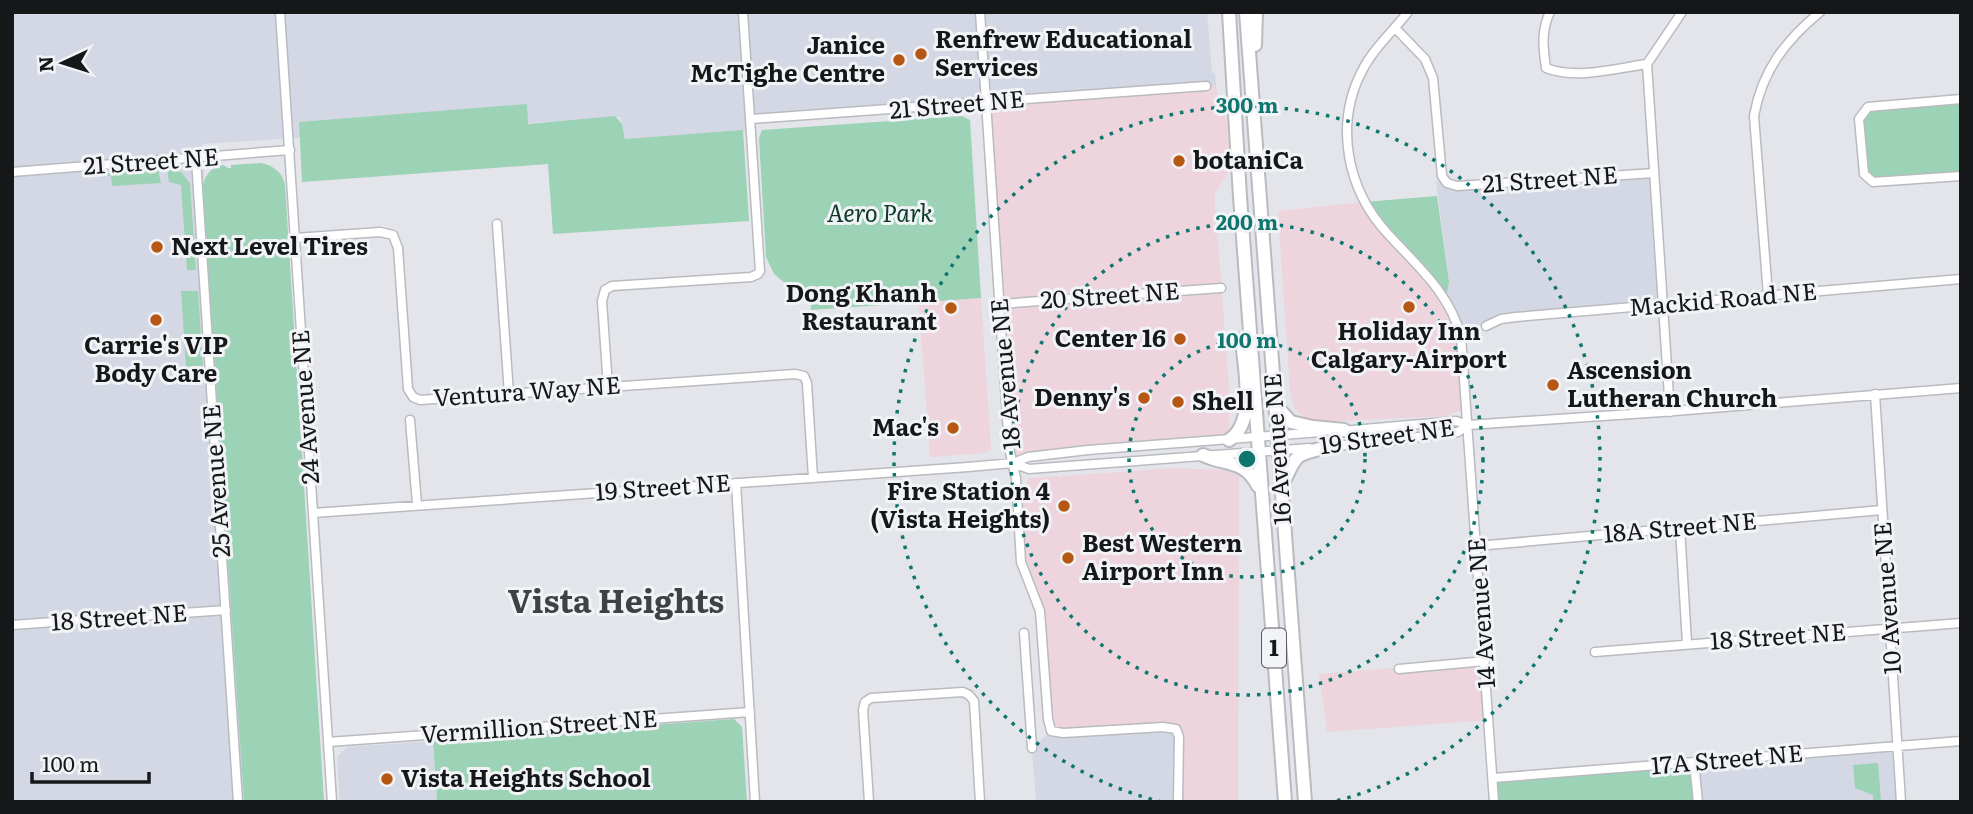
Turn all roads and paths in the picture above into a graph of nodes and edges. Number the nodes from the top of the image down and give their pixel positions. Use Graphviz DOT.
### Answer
graph roads {
  1 [pos="280,12"];
  2 [pos="743,12"];
  3 [pos="980,12"];
  4 [pos="1246,12"];
  5 [pos="1256,12"];
  6 [pos="1408,12"];
  7 [pos="1550,12"];
  8 [pos="1682,12"];
  9 [pos="1820,12"];
  10 [pos="1229,13"];
  11 [pos="1395,28"];
  12 [pos="1647,64"];
  13 [pos="1251,80"];
  14 [pos="1206,86"];
  15 [pos="1961,99"];
  16 [pos="986,102"];
  17 [pos="751,119"];
  18 [pos="290,150"];
  19 [pos="196,159"];
  20 [pos="12,173"];
  21 [pos="1654,173"];
  22 [pos="1961,176"];
  23 [pos="497,224"];
  24 [pos="295,238"];
  25 [pos="1961,279"];
  26 [pos="1221,288"];
  27 [pos="1247,294"];
  28 [pos="1768,295"];
  29 [pos="1000,304"];
  30 [pos="1664,306"];
  31 [pos="1486,326"];
  32 [pos="608,387"];
  33 [pos="1961,388"];
  34 [pos="509,394"];
  35 [pos="1875,394"];
  36 [pos="1275,405"];
  37 [pos="1670,412"];
  38 [pos="410,421"];
  39 [pos="1468,425"];
  40 [pos="1344,430"];
  41 [pos="1277,437"];
  42 [pos="1258,438"];
  43 [pos="1229,440"];
  44 [pos="1327,447"];
  45 [pos="1278,451"];
  46 [pos="1258,452"];
  47 [pos="1203,455"];
  48 [pos="1013,463"];
  49 [pos="813,478"];
  50 [pos="736,483"];
  51 [pos="1281,489"];
  52 [pos="1261,495"];
  53 [pos="416,504"];
  54 [pos="1882,510"];
  55 [pos="313,513"];
  56 [pos="1680,528"];
  57 [pos="1477,546"];
  58 [pos="226,610"];
  59 [pos="1961,623"];
  60 [pos="12,625"];
  61 [pos="1890,629"];
  62 [pos="1024,633"];
  63 [pos="1687,643"];
  64 [pos="1595,652"];
  65 [pos="1485,662"];
  66 [pos="1399,669"];
  67 [pos="750,712"];
  68 [pos="1961,741"];
  69 [pos="328,742"];
  70 [pos="1898,746"];
  71 [pos="1032,748"];
  72 [pos="1695,762"];
  73 [pos="1493,778"];
  74 [pos="238,802"];
  75 [pos="332,802"];
  76 [pos="755,802"];
  77 [pos="869,802"];
  78 [pos="980,802"];
  79 [pos="1178,802"];
  80 [pos="1284,802"];
  81 [pos="1305,802"];
  82 [pos="1494,802"];
  83 [pos="1698,802"];
  84 [pos="1901,802"];
  1 -- 18 [label="street, 24 Avenue NE"];
  2 -- 17 [label="street"];
  3 -- 16 [label="street, 18 Avenue NE"];
  4 -- 13 [label="highway, 16 Avenue NE / 1"];
  5 -- 13 [label="highway"];
  6 -- 11 [label="street, 14 Avenue NE"];
  7 -- 12 [label="street"];
  8 -- 12 [label="street"];
  9 -- 28 [label="street"];
  10 -- 27 [label="highway, 16 Avenue NE / 1"];
  11 -- 21 [label="street, 21 Street NE"];
  11 -- 39 [label="street, 14 Avenue NE"];
  12 -- 21 [label="street"];
  13 -- 36 [label="highway, 16 Avenue NE / 1"];
  14 -- 16 [label="street, 21 Street NE"];
  15 -- 22 [label="street"];
  16 -- 17 [label="street, 21 Street NE"];
  16 -- 29 [label="street, 18 Avenue NE"];
  17 -- 32 [label="street"];
  18 -- 19 [label="street, 21 Street NE"];
  18 -- 24 [label="street, 24 Avenue NE"];
  19 -- 20 [label="street, 21 Street NE"];
  19 -- 58 [label="street, 25 Avenue NE"];
  21 -- 30 [label="street"];
  23 -- 34 [label="street"];
  24 -- 34 [label="street, Ventura Way NE"];
  24 -- 55 [label="street, 24 Avenue NE"];
  25 -- 28 [label="street, Mackid Road NE"];
  26 -- 29 [label="street, 20 Street NE"];
  27 -- 42 [label="highway, 16 Avenue NE / 1"];
  27 -- 43 [label="highway"];
  28 -- 30 [label="street, Mackid Road NE"];
  29 -- 48 [label="street, 18 Avenue NE"];
  30 -- 31 [label="street, Mackid Road NE"];
  30 -- 37 [label="street"];
  32 -- 34 [label="street, Ventura Way NE"];
  32 -- 49 [label="street, Ventura Way NE"];
  33 -- 35 [label="street, 19 Street NE"];
  35 -- 37 [label="street, 19 Street NE"];
  35 -- 54 [label="street, 10 Avenue NE"];
  36 -- 40 [label="highway"];
  36 -- 41 [label="highway, 16 Avenue NE / 1"];
  37 -- 39 [label="street, 19 Street NE"];
  38 -- 53 [label="street"];
  39 -- 40 [label="street, 19 Street NE"];
  39 -- 44 [label="street, 19 Street NE"];
  39 -- 57 [label="street, 14 Avenue NE"];
  40 -- 41 [label="street, 19 Street NE"];
  41 -- 42 [label="street, 19 Street NE"];
  41 -- 45 [label="highway, 16 Avenue NE / 1"];
  42 -- 43 [label="street, 19 Street NE"];
  42 -- 46 [label="highway, 16 Avenue NE / 1"];
  43 -- 48 [label="street, 19 Street NE"];
  44 -- 45 [label="street, 19 Street NE"];
  44 -- 51 [label="highway"];
  45 -- 46 [label="street, 19 Street NE"];
  45 -- 51 [label="highway, 16 Avenue NE / 1"];
  46 -- 47 [label="street, 19 Street NE"];
  46 -- 52 [label="highway, 16 Avenue NE / 1"];
  47 -- 48 [label="street, 19 Street NE"];
  47 -- 52 [label="highway"];
  48 -- 49 [label="street, 19 Street NE"];
  48 -- 79 [label="street, 18 Avenue NE"];
  49 -- 50 [label="street, 19 Street NE"];
  50 -- 53 [label="street, 19 Street NE"];
  50 -- 67 [label="street"];
  51 -- 81 [label="highway, 16 Avenue NE / 1"];
  52 -- 80 [label="highway, 16 Avenue NE / 1"];
  53 -- 55 [label="street, 19 Street NE"];
  54 -- 56 [label="street, 18A Street NE"];
  54 -- 61 [label="street, 10 Avenue NE"];
  55 -- 69 [label="street, 24 Avenue NE"];
  56 -- 57 [label="street, 18A Street NE"];
  56 -- 63 [label="street"];
  57 -- 65 [label="street, 14 Avenue NE"];
  58 -- 60 [label="street, 18 Street NE"];
  58 -- 74 [label="street, 25 Avenue NE"];
  59 -- 61 [label="street, 18 Street NE"];
  61 -- 63 [label="street, 18 Street NE"];
  61 -- 70 [label="street, 10 Avenue NE"];
  62 -- 71 [label="street"];
  63 -- 64 [label="street, 18 Street NE"];
  65 -- 66 [label="street"];
  65 -- 73 [label="street, 14 Avenue NE"];
  67 -- 69 [label="street, Vermillion Street NE"];
  67 -- 76 [label="street"];
  68 -- 70 [label="street, 17A Street NE"];
  69 -- 75 [label="street, 24 Avenue NE"];
  70 -- 72 [label="street, 17A Street NE"];
  70 -- 84 [label="street, 10 Avenue NE"];
  72 -- 73 [label="street, 17A Street NE"];
  72 -- 83 [label="street"];
  73 -- 82 [label="street, 14 Avenue NE"];
  77 -- 78 [label="street"];
}
